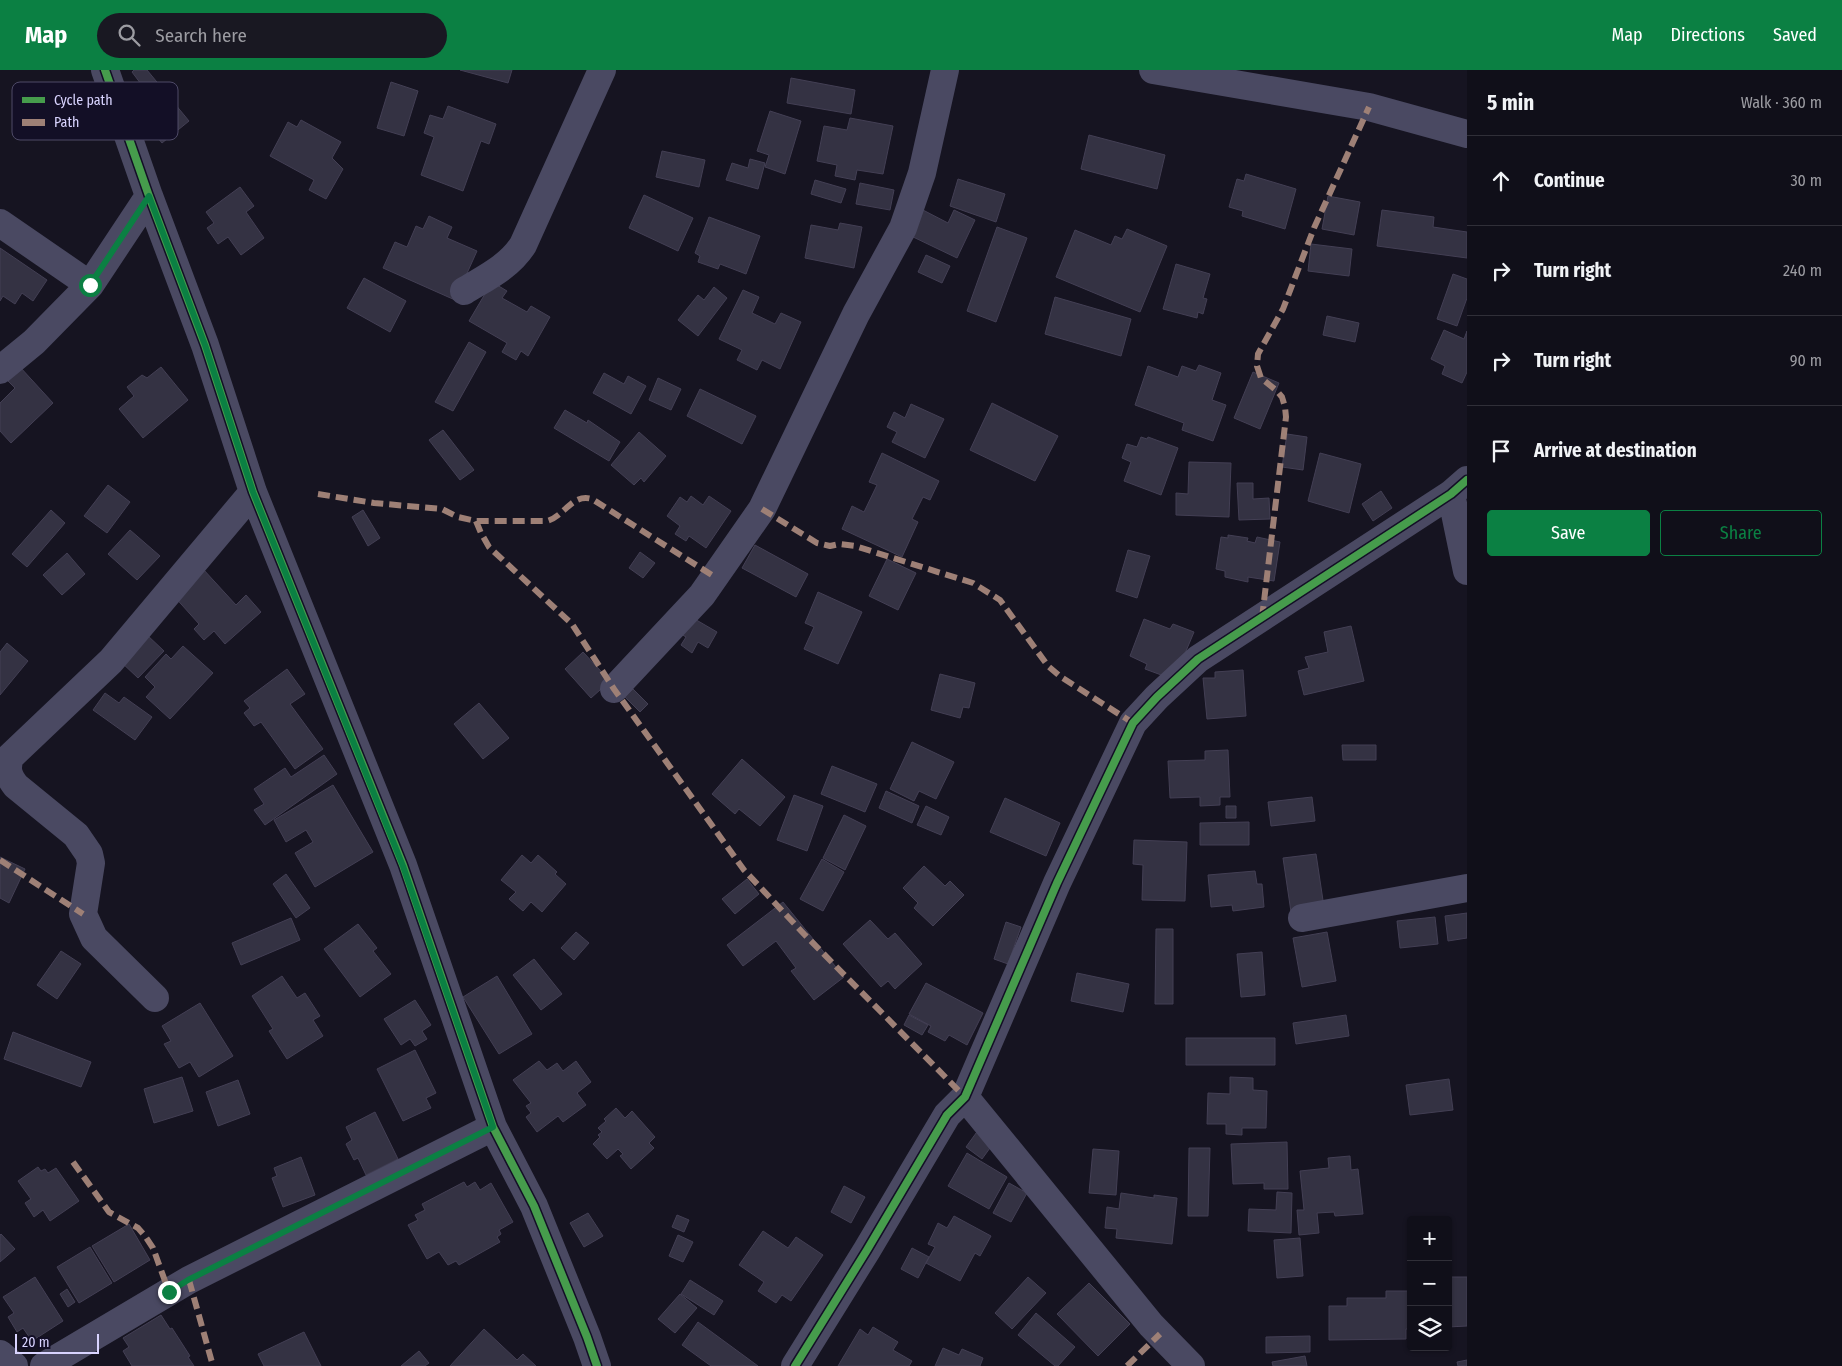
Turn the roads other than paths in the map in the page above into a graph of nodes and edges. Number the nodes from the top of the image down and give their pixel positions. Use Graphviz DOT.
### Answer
graph roads {
  1 [pos="105,70"];
  2 [pos="602,70"];
  3 [pos="944,70"];
  4 [pos="1153,70"];
  5 [pos="109,82"];
  6 [pos="1467,134"];
  7 [pos="129,140"];
  8 [pos="149,196"];
  9 [pos="0,223"];
  10 [pos="90,285"];
  11 [pos="464,291"];
  12 [pos="0,370"];
  13 [pos="1459,487"];
  14 [pos="253,492"];
  15 [pos="1467,572"];
  16 [pos="614,689"];
  17 [pos="1467,888"];
  18 [pos="1302,918"];
  19 [pos="155,998"];
  20 [pos="965,1097"];
  21 [pos="493,1127"];
  22 [pos="0,1354"];
  23 [pos="14,1366"];
  24 [pos="44,1366"];
  25 [pos="597,1366"];
  26 [pos="795,1366"];
  27 [pos="1191,1366"];
  1 -- 5 [label="street"];
  2 -- 11 [label="street"];
  3 -- 16 [label="street"];
  4 -- 6 [label="street"];
  7 -- 8 [label="street"];
  8 -- 10 [label="street"];
  8 -- 14 [label="street"];
  9 -- 10 [label="street"];
  10 -- 12 [label="street"];
  13 -- 15 [label="street"];
  13 -- 20 [label="street"];
  14 -- 19 [label="street"];
  14 -- 21 [label="street"];
  17 -- 18 [label="street"];
  20 -- 26 [label="street"];
  20 -- 27 [label="street"];
  21 -- 24 [label="street"];
  21 -- 25 [label="street"];
  22 -- 23 [label="street"];
}
